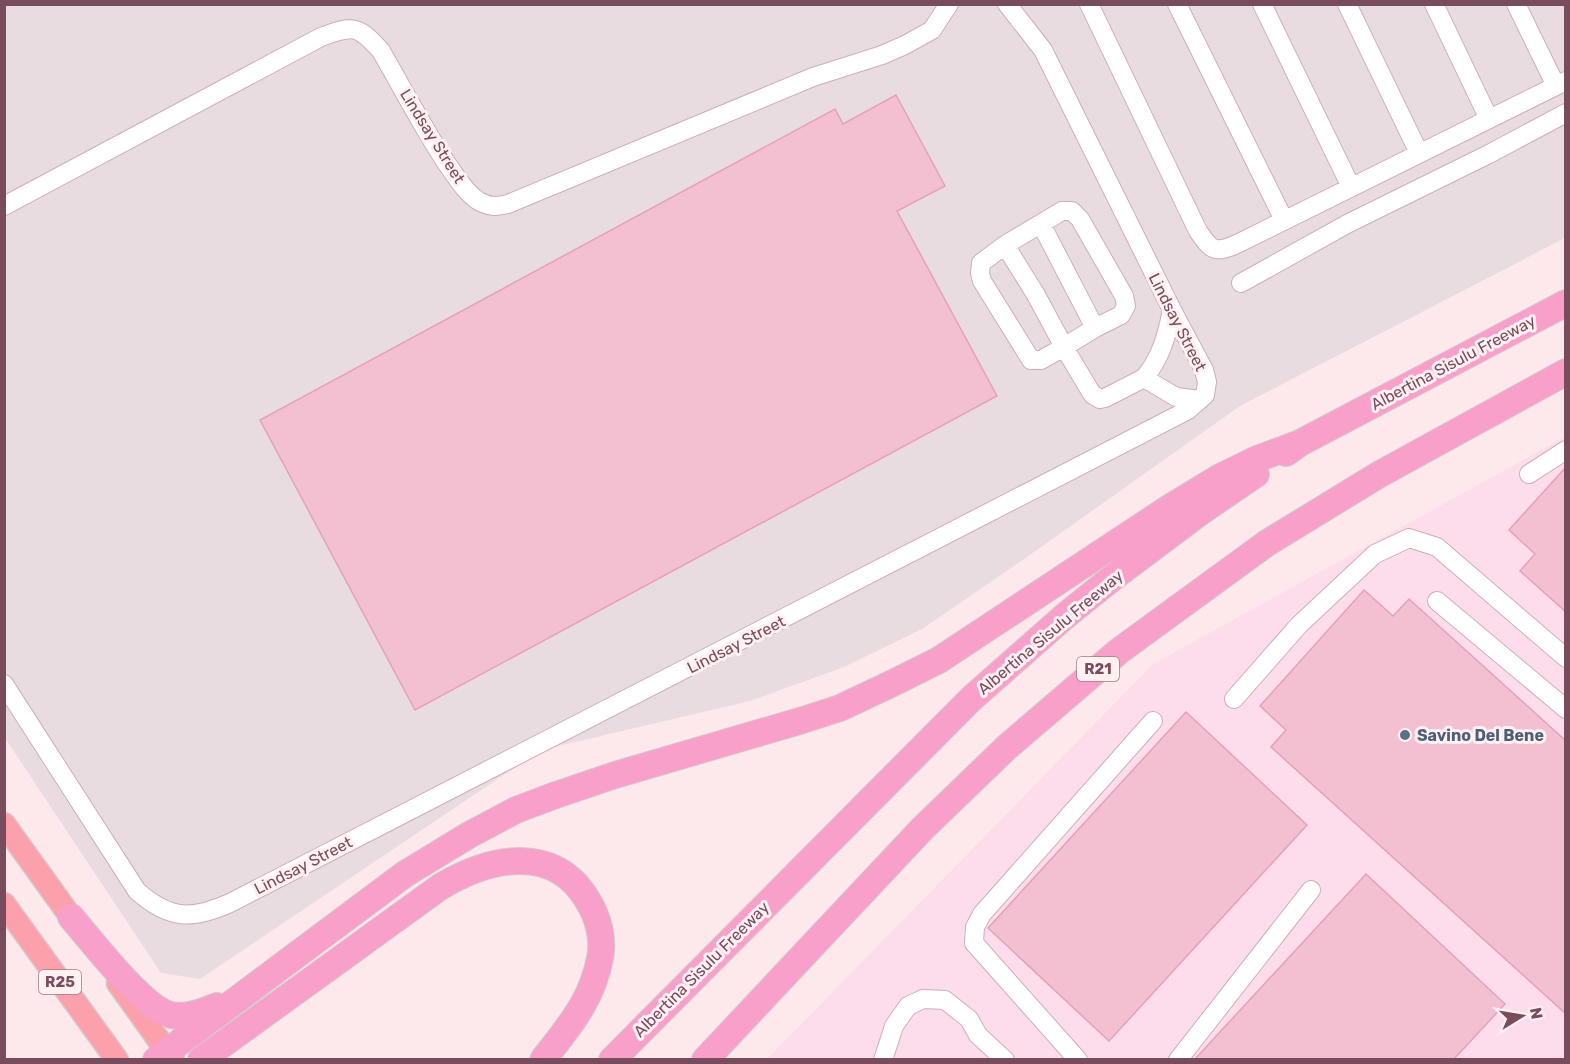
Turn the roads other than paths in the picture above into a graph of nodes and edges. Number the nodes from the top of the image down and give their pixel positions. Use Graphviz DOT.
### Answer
graph roads {
  1 [pos="949,4"];
  2 [pos="1007,4"];
  3 [pos="1024,4"];
  4 [pos="1089,4"];
  5 [pos="1177,4"];
  6 [pos="1262,4"];
  7 [pos="1347,4"];
  8 [pos="1434,4"];
  9 [pos="1516,4"];
  10 [pos="1043,50"];
  11 [pos="1561,84"];
  12 [pos="1566,113"];
  13 [pos="1489,119"];
  14 [pos="1419,153"];
  15 [pos="1351,187"];
  16 [pos="4,206"];
  17 [pos="1284,220"];
  18 [pos="1041,224"];
  19 [pos="1005,245"];
  20 [pos="1240,283"];
  21 [pos="1566,303"];
  22 [pos="1172,310"];
  23 [pos="1095,328"];
  24 [pos="1065,347"];
  25 [pos="1566,372"];
  26 [pos="1144,378"];
  27 [pos="1200,400"];
  28 [pos="1300,443"];
  29 [pos="1566,450"];
  30 [pos="1529,474"];
  31 [pos="1437,600"];
  32 [pos="1566,658"];
  33 [pos="4,684"];
  34 [pos="1234,699"];
  35 [pos="1566,709"];
  36 [pos="1153,721"];
  37 [pos="4,824"];
  38 [pos="1311,890"];
  39 [pos="4,904"];
  40 [pos="403,913"];
  41 [pos="71,917"];
  42 [pos="241,994"];
  43 [pos="165,1057"];
  44 [pos="117,1059"];
  45 [pos="201,1059"];
  46 [pos="219,1059"];
  47 [pos="543,1059"];
  48 [pos="612,1059"];
  49 [pos="705,1059"];
  50 [pos="883,1059"];
  51 [pos="1005,1059"];
  52 [pos="1078,1059"];
  53 [pos="1178,1059"];
  1 -- 16 [label="street, Lindsay Street"];
  2 -- 10 [label="street, Lindsay Street"];
  3 -- 10 [label="street, Lindsay Street"];
  4 -- 17 [label="street"];
  5 -- 17 [label="street"];
  6 -- 15 [label="street"];
  7 -- 14 [label="street"];
  8 -- 13 [label="street"];
  9 -- 11 [label="street"];
  10 -- 22 [label="street, Lindsay Street"];
  11 -- 13 [label="street"];
  12 -- 20 [label="street"];
  13 -- 14 [label="street"];
  14 -- 15 [label="street"];
  15 -- 17 [label="street"];
  18 -- 19 [label="street"];
  18 -- 23 [label="street"];
  18 -- 23 [label="street"];
  19 -- 24 [label="street"];
  19 -- 24 [label="street"];
  21 -- 28 [label="highway, Albertina Sisulu Freeway"];
  22 -- 26 [label="street"];
  22 -- 27 [label="street, Lindsay Street"];
  23 -- 24 [label="street"];
  24 -- 26 [label="street"];
  25 -- 49 [label="highway, R21"];
  26 -- 27 [label="street"];
  27 -- 33 [label="street, Lindsay Street"];
  28 -- 42 [label="highway"];
  28 -- 48 [label="highway, Albertina Sisulu Freeway"];
  29 -- 30 [label="street"];
  31 -- 35 [label="street"];
  32 -- 34 [label="street"];
  36 -- 52 [label="street"];
  37 -- 41 [label="main road, R25"];
  38 -- 53 [label="street"];
  39 -- 44 [label="main road, R25"];
  40 -- 45 [label="highway"];
  40 -- 46 [label="highway"];
  40 -- 47 [label="highway"];
  41 -- 42 [label="highway"];
  41 -- 43 [label="main road, R25"];
  42 -- 43 [label="highway"];
  50 -- 51 [label="street"];
}
